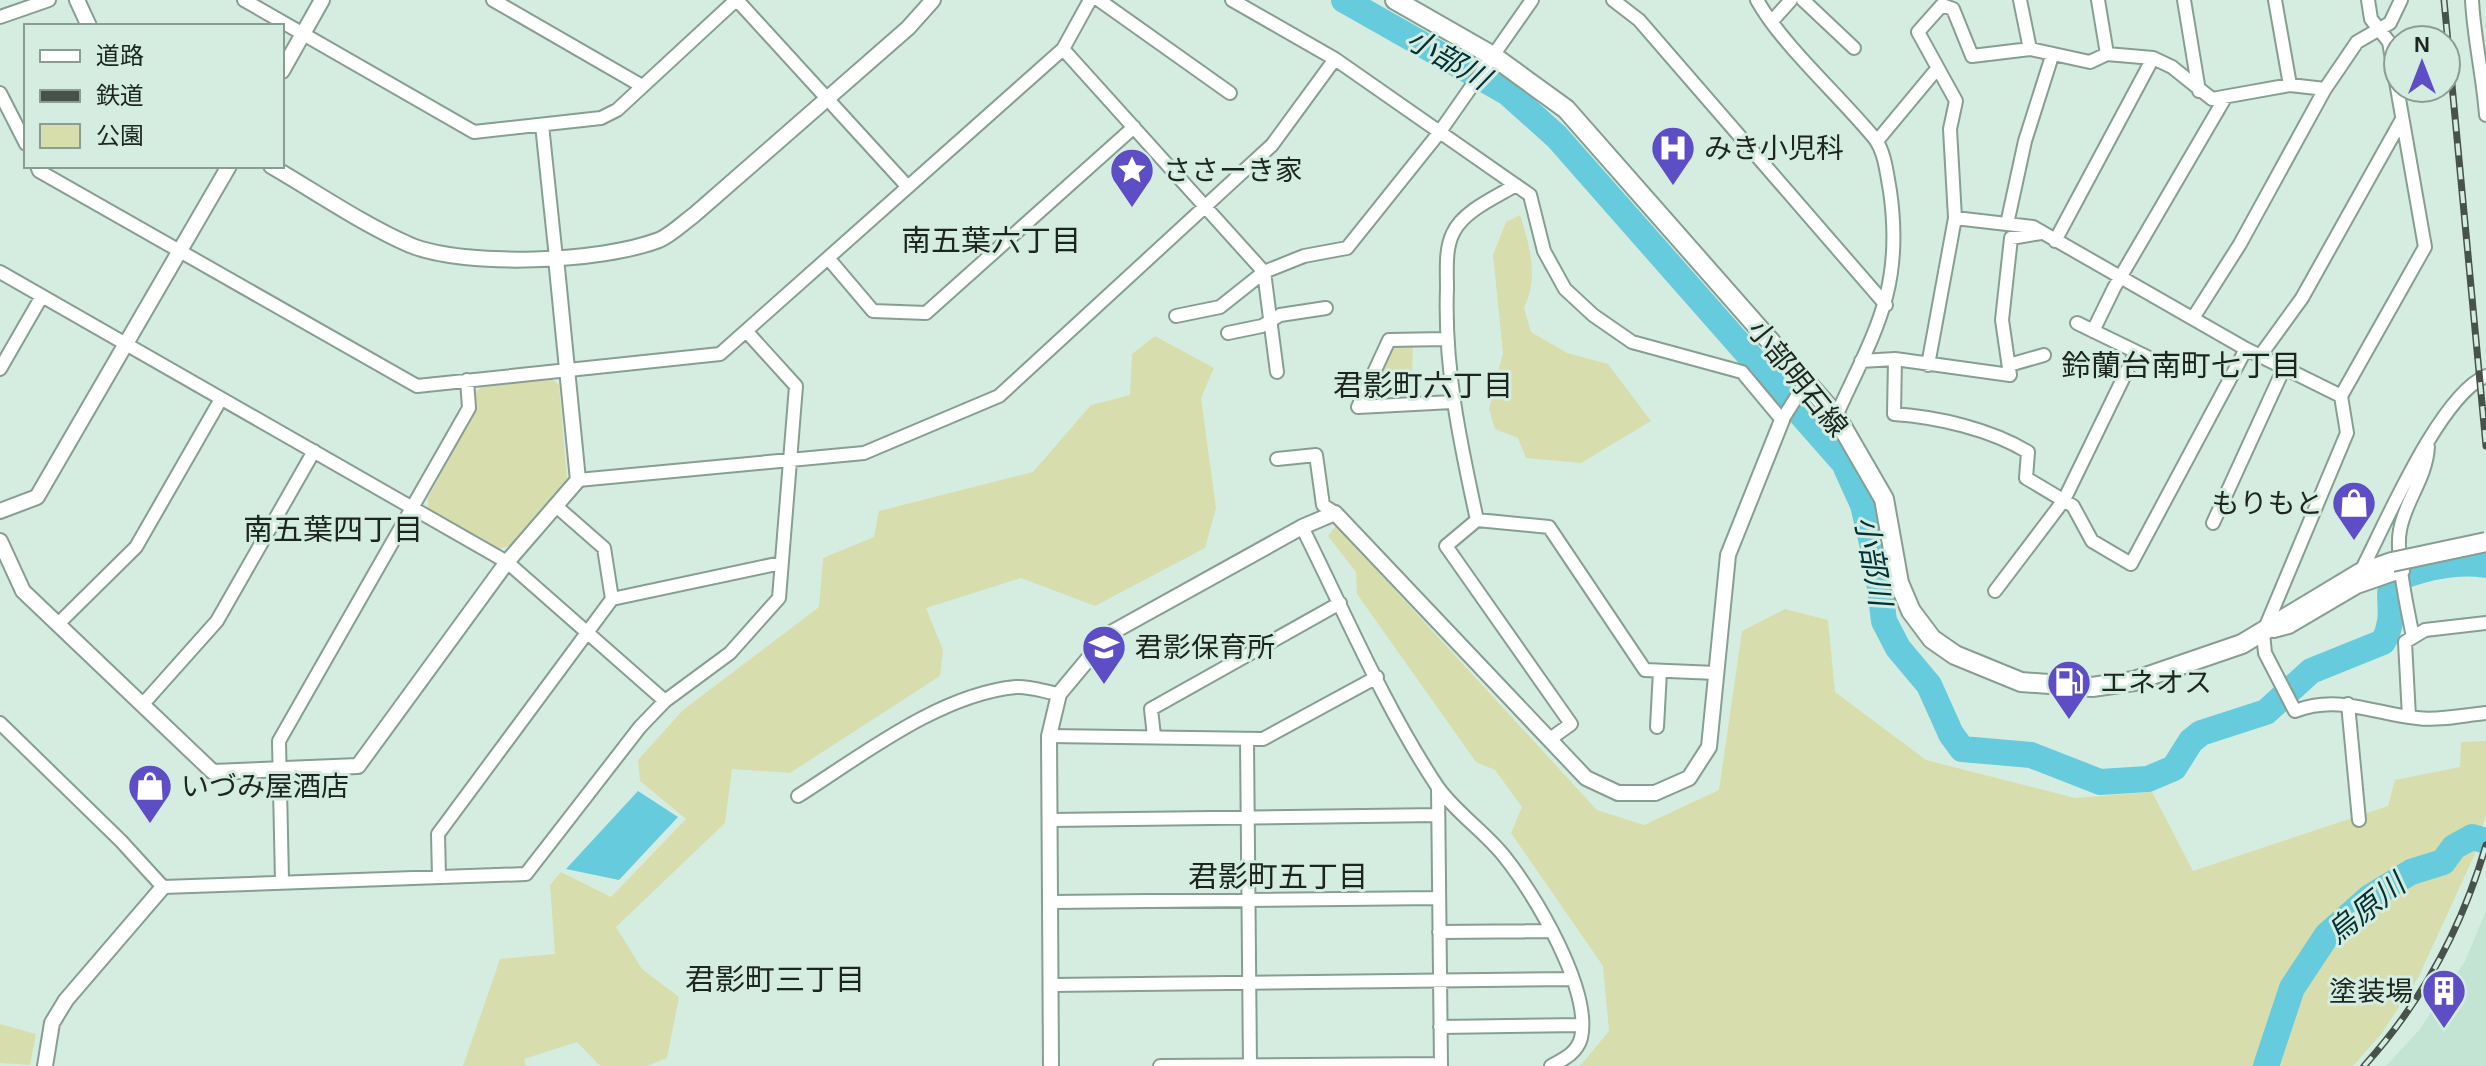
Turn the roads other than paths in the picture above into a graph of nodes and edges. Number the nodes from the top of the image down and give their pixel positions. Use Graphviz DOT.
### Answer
graph roads {
  1 [pos="49,0"];
  2 [pos="77,0"];
  3 [pos="244,0"];
  4 [pos="322,0"];
  5 [pos="493,0"];
  6 [pos="737,0"];
  7 [pos="933,0"];
  8 [pos="1090,0"];
  9 [pos="1099,0"];
  10 [pos="1232,0"];
  11 [pos="1395,0"];
  12 [pos="1532,0"];
  13 [pos="1613,0"];
  14 [pos="1757,0"];
  15 [pos="1791,0"];
  16 [pos="1803,0"];
  17 [pos="2020,0"];
  18 [pos="2098,0"];
  19 [pos="2184,0"];
  20 [pos="2275,0"];
  21 [pos="2368,0"];
  22 [pos="2401,0"];
  23 [pos="2472,0"];
  24 [pos="0,17"];
  25 [pos="1773,20"];
  26 [pos="88,24"];
  27 [pos="2377,31"];
  28 [pos="302,34"];
  29 [pos="1854,48"];
  30 [pos="1063,49"];
  31 [pos="2030,49"];
  32 [pos="2107,54"];
  33 [pos="2052,56"];
  34 [pos="2153,58"];
  35 [pos="1335,59"];
  36 [pos="1488,62"];
  37 [pos="284,67"];
  38 [pos="2484,68"];
  39 [pos="1936,70"];
  40 [pos="2290,85"];
  41 [pos="642,86"];
  42 [pos="2325,89"];
  43 [pos="2199,91"];
  44 [pos="0,93"];
  45 [pos="1230,93"];
  46 [pos="829,98"];
  47 [pos="2225,98"];
  48 [pos="2486,115"];
  49 [pos="2401,121"];
  50 [pos="542,125"];
  51 [pos="1134,127"];
  52 [pos="1439,133"];
  53 [pos="24,140"];
  54 [pos="1877,141"];
  55 [pos="38,168"];
  56 [pos="228,168"];
  57 [pos="275,168"];
  58 [pos="1516,185"];
  59 [pos="907,186"];
  60 [pos="1206,205"];
  61 [pos="1955,218"];
  62 [pos="2007,224"];
  63 [pos="2041,233"];
  64 [pos="2055,241"];
  65 [pos="180,249"];
  66 [pos="556,258"];
  67 [pos="828,258"];
  68 [pos="0,272"];
  69 [pos="1264,272"];
  70 [pos="2122,278"];
  71 [pos="42,296"];
  72 [pos="1886,305"];
  73 [pos="1326,308"];
  74 [pos="1176,316"];
  75 [pos="2193,318"];
  76 [pos="1270,320"];
  77 [pos="2077,323"];
  78 [pos="2093,331"];
  79 [pos="747,332"];
  80 [pos="1228,333"];
  81 [pos="1445,339"];
  82 [pos="128,343"];
  83 [pos="2246,349"];
  84 [pos="2044,355"];
  85 [pos="2260,356"];
  86 [pos="1895,359"];
  87 [pos="1861,361"];
  88 [pos="1928,365"];
  89 [pos="2009,365"];
  90 [pos="2284,368"];
  91 [pos="0,369"];
  92 [pos="566,370"];
  93 [pos="1277,372"];
  94 [pos="2486,376"];
  95 [pos="467,380"];
  96 [pos="1801,389"];
  97 [pos="2341,396"];
  98 [pos="221,399"];
  99 [pos="1452,402"];
  100 [pos="1836,416"];
  101 [pos="1782,420"];
  102 [pos="2429,443"];
  103 [pos="314,451"];
  104 [pos="1277,459"];
  105 [pos="790,461"];
  106 [pos="578,480"];
  107 [pos="2064,500"];
  108 [pos="556,506"];
  109 [pos="413,508"];
  110 [pos="0,511"];
  111 [pos="1335,513"];
  112 [pos="1477,520"];
  113 [pos="2213,523"];
  114 [pos="1302,527"];
  115 [pos="0,541"];
  116 [pos="2486,542"];
  117 [pos="507,562"];
  118 [pos="781,563"];
  119 [pos="2396,569"];
  120 [pos="2360,573"];
  121 [pos="1995,591"];
  122 [pos="612,599"];
  123 [pos="1340,603"];
  124 [pos="2486,623"];
  125 [pos="58,624"];
  126 [pos="587,632"];
  127 [pos="2263,633"];
  128 [pos="2413,637"];
  129 [pos="1660,671"];
  130 [pos="1716,673"];
  131 [pos="1377,677"];
  132 [pos="1059,694"];
  133 [pos="665,701"];
  134 [pos="143,704"];
  135 [pos="2348,704"];
  136 [pos="2486,713"];
  137 [pos="2409,717"];
  138 [pos="0,723"];
  139 [pos="1657,727"];
  140 [pos="1049,736"];
  141 [pos="1154,736"];
  142 [pos="1550,739"];
  143 [pos="1247,741"];
  144 [pos="280,770"];
  145 [pos="1438,788"];
  146 [pos="798,796"];
  147 [pos="1438,815"];
  148 [pos="1247,817"];
  149 [pos="1050,820"];
  150 [pos="2359,820"];
  151 [pos="439,876"];
  152 [pos="282,881"];
  153 [pos="163,887"];
  154 [pos="1439,898"];
  155 [pos="1247,900"];
  156 [pos="1051,902"];
  157 [pos="1552,931"];
  158 [pos="1439,932"];
  159 [pos="1572,979"];
  160 [pos="1439,980"];
  161 [pos="1249,982"];
  162 [pos="1051,985"];
  163 [pos="1582,1025"];
  164 [pos="1440,1027"];
  165 [pos="1250,1065"];
  166 [pos="1440,1065"];
  167 [pos="45,1066"];
  168 [pos="1051,1066"];
  169 [pos="1160,1066"];
  170 [pos="1551,1066"];
  1 -- 24 [label="street"];
  2 -- 26 [label="street"];
  3 -- 28 [label="street"];
  4 -- 28 [label="street"];
  5 -- 41 [label="street"];
  6 -- 41 [label="street"];
  6 -- 46 [label="street"];
  7 -- 46 [label="street"];
  8 -- 30 [label="street"];
  9 -- 45 [label="street"];
  10 -- 35 [label="street"];
  11 -- 36 [label="main road, 小部明石線"];
  12 -- 36 [label="street"];
  13 -- 72 [label="street"];
  14 -- 25 [label="street"];
  15 -- 25 [label="street"];
  16 -- 29 [label="street"];
  17 -- 31 [label="street"];
  18 -- 32 [label="street"];
  19 -- 43 [label="street"];
  20 -- 40 [label="street"];
  21 -- 27 [label="street"];
  22 -- 27 [label="street"];
  23 -- 38 [label="street"];
  25 -- 54 [label="street"];
  27 -- 42 [label="street"];
  27 -- 49 [label="street"];
  28 -- 37 [label="street"];
  28 -- 50 [label="street"];
  30 -- 51 [label="street"];
  30 -- 59 [label="street"];
  31 -- 33 [label="street"];
  31 -- 39 [label="street"];
  32 -- 33 [label="street"];
  32 -- 34 [label="street"];
  33 -- 62 [label="street"];
  34 -- 43 [label="street"];
  34 -- 64 [label="street"];
  35 -- 52 [label="street"];
  35 -- 60 [label="street"];
  36 -- 52 [label="street"];
  36 -- 96 [label="main road, 小部明石線"];
  38 -- 48 [label="street"];
  39 -- 54 [label="street"];
  39 -- 61 [label="street"];
  40 -- 42 [label="street"];
  40 -- 47 [label="street"];
  41 -- 50 [label="street"];
  42 -- 75 [label="street"];
  43 -- 47 [label="street"];
  44 -- 53 [label="street"];
  46 -- 59 [label="street"];
  46 -- 66 [label="street"];
  47 -- 70 [label="street"];
  49 -- 85 [label="street"];
  49 -- 97 [label="street"];
  50 -- 66 [label="street"];
  51 -- 60 [label="street"];
  51 -- 67 [label="street"];
  52 -- 58 [label="street"];
  52 -- 69 [label="street"];
  54 -- 72 [label="street"];
  55 -- 65 [label="street"];
  56 -- 65 [label="street"];
  57 -- 66 [label="street"];
  58 -- 81 [label="street"];
  58 -- 101 [label="street"];
  59 -- 67 [label="street"];
  60 -- 69 [label="street"];
  60 -- 105 [label="street"];
  61 -- 62 [label="street"];
  61 -- 88 [label="street"];
  62 -- 63 [label="street"];
  63 -- 64 [label="street"];
  63 -- 89 [label="street"];
  64 -- 70 [label="street"];
  65 -- 82 [label="street"];
  65 -- 95 [label="street"];
  66 -- 92 [label="street"];
  67 -- 79 [label="street"];
  68 -- 71 [label="street"];
  69 -- 74 [label="street"];
  69 -- 76 [label="street"];
  70 -- 75 [label="street"];
  70 -- 78 [label="street"];
  71 -- 82 [label="street"];
  71 -- 91 [label="street"];
  72 -- 87 [label="street"];
  73 -- 76 [label="street"];
  75 -- 83 [label="street"];
  76 -- 80 [label="street"];
  76 -- 93 [label="street"];
  77 -- 78 [label="street"];
  78 -- 107 [label="street"];
  79 -- 92 [label="street"];
  79 -- 105 [label="street"];
  81 -- 99 [label="street"];
  81 -- 99 [label="street"];
  82 -- 98 [label="street"];
  82 -- 110 [label="street"];
  83 -- 85 [label="street"];
  83 -- 107 [label="street"];
  84 -- 89 [label="street"];
  85 -- 90 [label="street"];
  86 -- 87 [label="street"];
  86 -- 88 [label="street"];
  86 -- 107 [label="street"];
  87 -- 100 [label="street"];
  88 -- 89 [label="street"];
  90 -- 97 [label="street"];
  90 -- 113 [label="street"];
  92 -- 95 [label="street"];
  92 -- 106 [label="street"];
  94 -- 102 [label="street"];
  95 -- 109 [label="street"];
  96 -- 100 [label="main road, 小部明石線"];
  96 -- 101 [label="street"];
  97 -- 127 [label="street"];
  98 -- 103 [label="street"];
  98 -- 125 [label="street"];
  99 -- 112 [label="street"];
  100 -- 127 [label="main road, 小部明石線"];
  101 -- 130 [label="street"];
  102 -- 119 [label="street"];
  102 -- 120 [label="street"];
  103 -- 109 [label="street"];
  103 -- 134 [label="street"];
  104 -- 111 [label="street"];
  105 -- 106 [label="street"];
  105 -- 118 [label="street"];
  106 -- 108 [label="street"];
  107 -- 121 [label="street"];
  108 -- 117 [label="street"];
  108 -- 122 [label="street"];
  109 -- 117 [label="street"];
  109 -- 144 [label="street"];
  111 -- 114 [label="street"];
  111 -- 142 [label="street"];
  112 -- 129 [label="street"];
  112 -- 142 [label="street"];
  114 -- 123 [label="street"];
  114 -- 132 [label="street"];
  115 -- 125 [label="street"];
  116 -- 119 [label="main road, 小部明石線, bridge"];
  117 -- 126 [label="street"];
  117 -- 144 [label="street"];
  118 -- 122 [label="street"];
  118 -- 133 [label="street"];
  119 -- 120 [label="main road, 小部明石線"];
  119 -- 127 [label="street"];
  119 -- 128 [label="street"];
  120 -- 127 [label="main road, 小部明石線"];
  122 -- 126 [label="street"];
  123 -- 131 [label="street"];
  123 -- 141 [label="street"];
  124 -- 128 [label="street"];
  125 -- 134 [label="street"];
  126 -- 133 [label="street"];
  126 -- 151 [label="street"];
  127 -- 135 [label="street"];
  128 -- 137 [label="street"];
  129 -- 130 [label="street"];
  129 -- 139 [label="street"];
  130 -- 142 [label="street"];
  131 -- 143 [label="street"];
  131 -- 145 [label="street"];
  132 -- 140 [label="street"];
  132 -- 146 [label="street"];
  133 -- 151 [label="street"];
  134 -- 144 [label="street"];
  135 -- 137 [label="street"];
  135 -- 150 [label="street"];
  136 -- 137 [label="street"];
  138 -- 153 [label="street"];
  140 -- 141 [label="street"];
  140 -- 149 [label="street"];
  141 -- 143 [label="street"];
  143 -- 148 [label="street"];
  144 -- 152 [label="street"];
  145 -- 147 [label="street"];
  145 -- 157 [label="street"];
  147 -- 148 [label="street"];
  147 -- 154 [label="street"];
  148 -- 149 [label="street"];
  148 -- 155 [label="street"];
  149 -- 156 [label="street"];
  151 -- 152 [label="street"];
  152 -- 153 [label="street"];
  153 -- 167 [label="street"];
  154 -- 155 [label="street"];
  154 -- 158 [label="street"];
  155 -- 156 [label="street"];
  155 -- 161 [label="street"];
  156 -- 162 [label="street"];
  157 -- 158 [label="street"];
  157 -- 159 [label="street"];
  158 -- 160 [label="street"];
  159 -- 160 [label="street"];
  159 -- 163 [label="street"];
  160 -- 161 [label="street"];
  160 -- 164 [label="street"];
  161 -- 162 [label="street"];
  161 -- 165 [label="street"];
  162 -- 168 [label="street"];
  163 -- 164 [label="street"];
  163 -- 170 [label="street"];
  164 -- 166 [label="street"];
  165 -- 166 [label="street"];
  165 -- 169 [label="street"];
}
